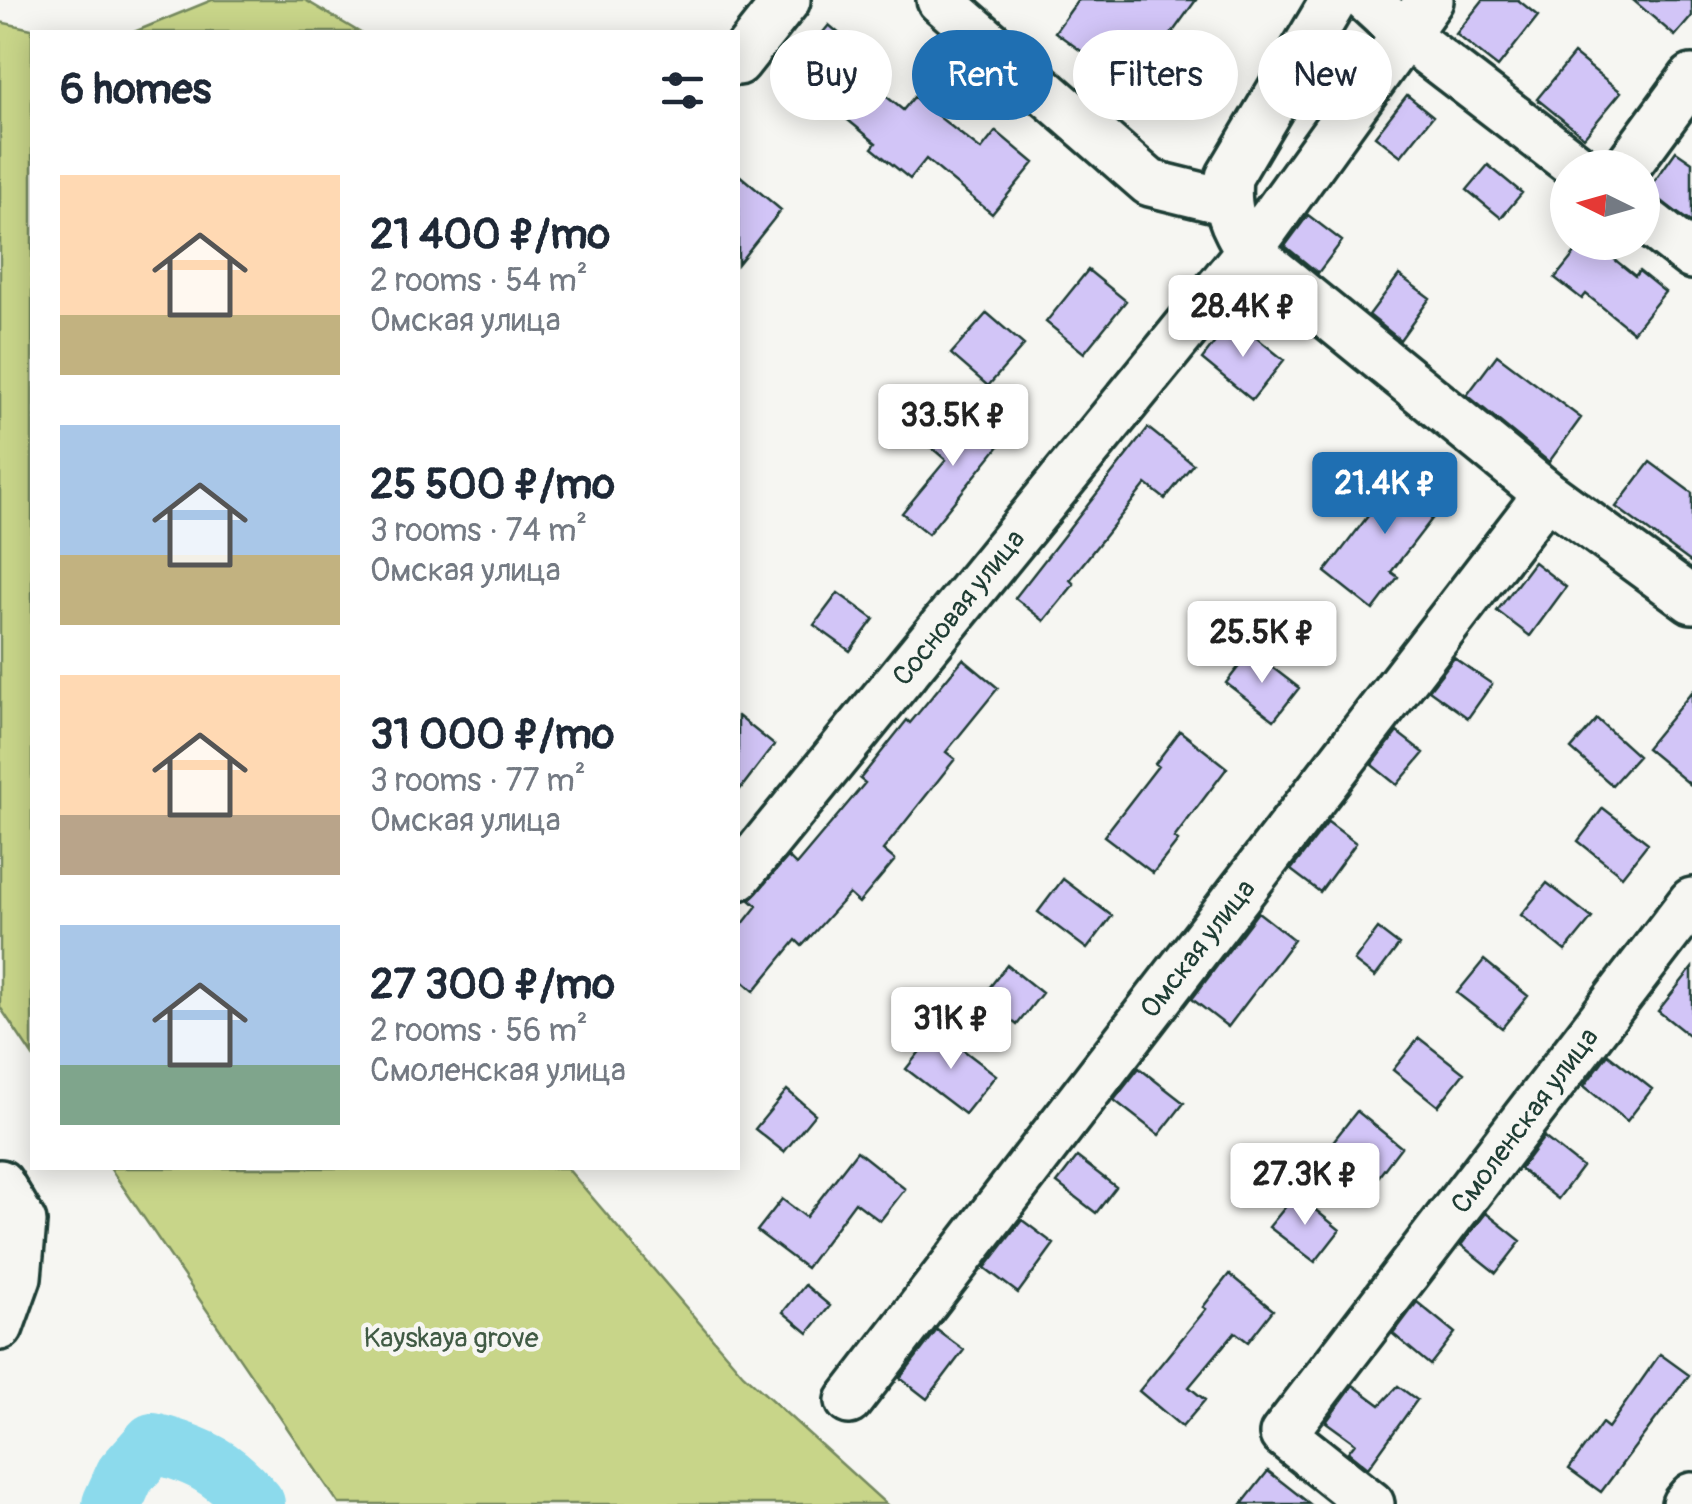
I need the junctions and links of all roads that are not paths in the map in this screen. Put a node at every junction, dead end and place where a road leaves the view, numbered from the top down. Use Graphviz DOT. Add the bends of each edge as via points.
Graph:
graph roads {
  1 [pos="786,0"];
  2 [pos="940,0"];
  3 [pos="1334,0"];
  4 [pos="1367,0"];
  5 [pos="1417,17"];
  6 [pos="740,59"];
  7 [pos="1692,78"];
  8 [pos="1560,150"];
  9 [pos="1639,150"];
  10 [pos="1227,202"];
  11 [pos="1660,231"];
  12 [pos="1249,252"];
  13 [pos="1692,256"];
  14 [pos="1546,494"];
  15 [pos="1692,600"];
  16 [pos="740,875"];
  17 [pos="1692,901"];
  18 [pos="0,1184"];
  19 [pos="0,1327"];
  20 [pos="848,1401"];
  21 [pos="1692,1496"];
  22 [pos="1371,1504"];
  23 [pos="1686,1504"];
  1 -- 6 [label="street"];
  2 -- 10 [label="street" via="1150,182"];
  3 -- 10 [label="street" via="1229,177"];
  4 -- 5 [label="street"];
  5 -- 8 [label="street"];
  5 -- 12 [label="street, Сосновая улица"];
  7 -- 9 [label="street"];
  10 -- 12 [label="street"];
  11 -- 13 [label="street"];
  12 -- 14 [label="street"];
  12 -- 16 [label="street, Сосновая улица"];
  14 -- 15 [label="street"];
  14 -- 20 [label="street, Омская улица"];
  17 -- 22 [label="street, Смоленская улица" via="1284,1434"];
  18 -- 19 [label="street" via="23,1222 18,1278"];
  21 -- 23 [label="street"];
}
